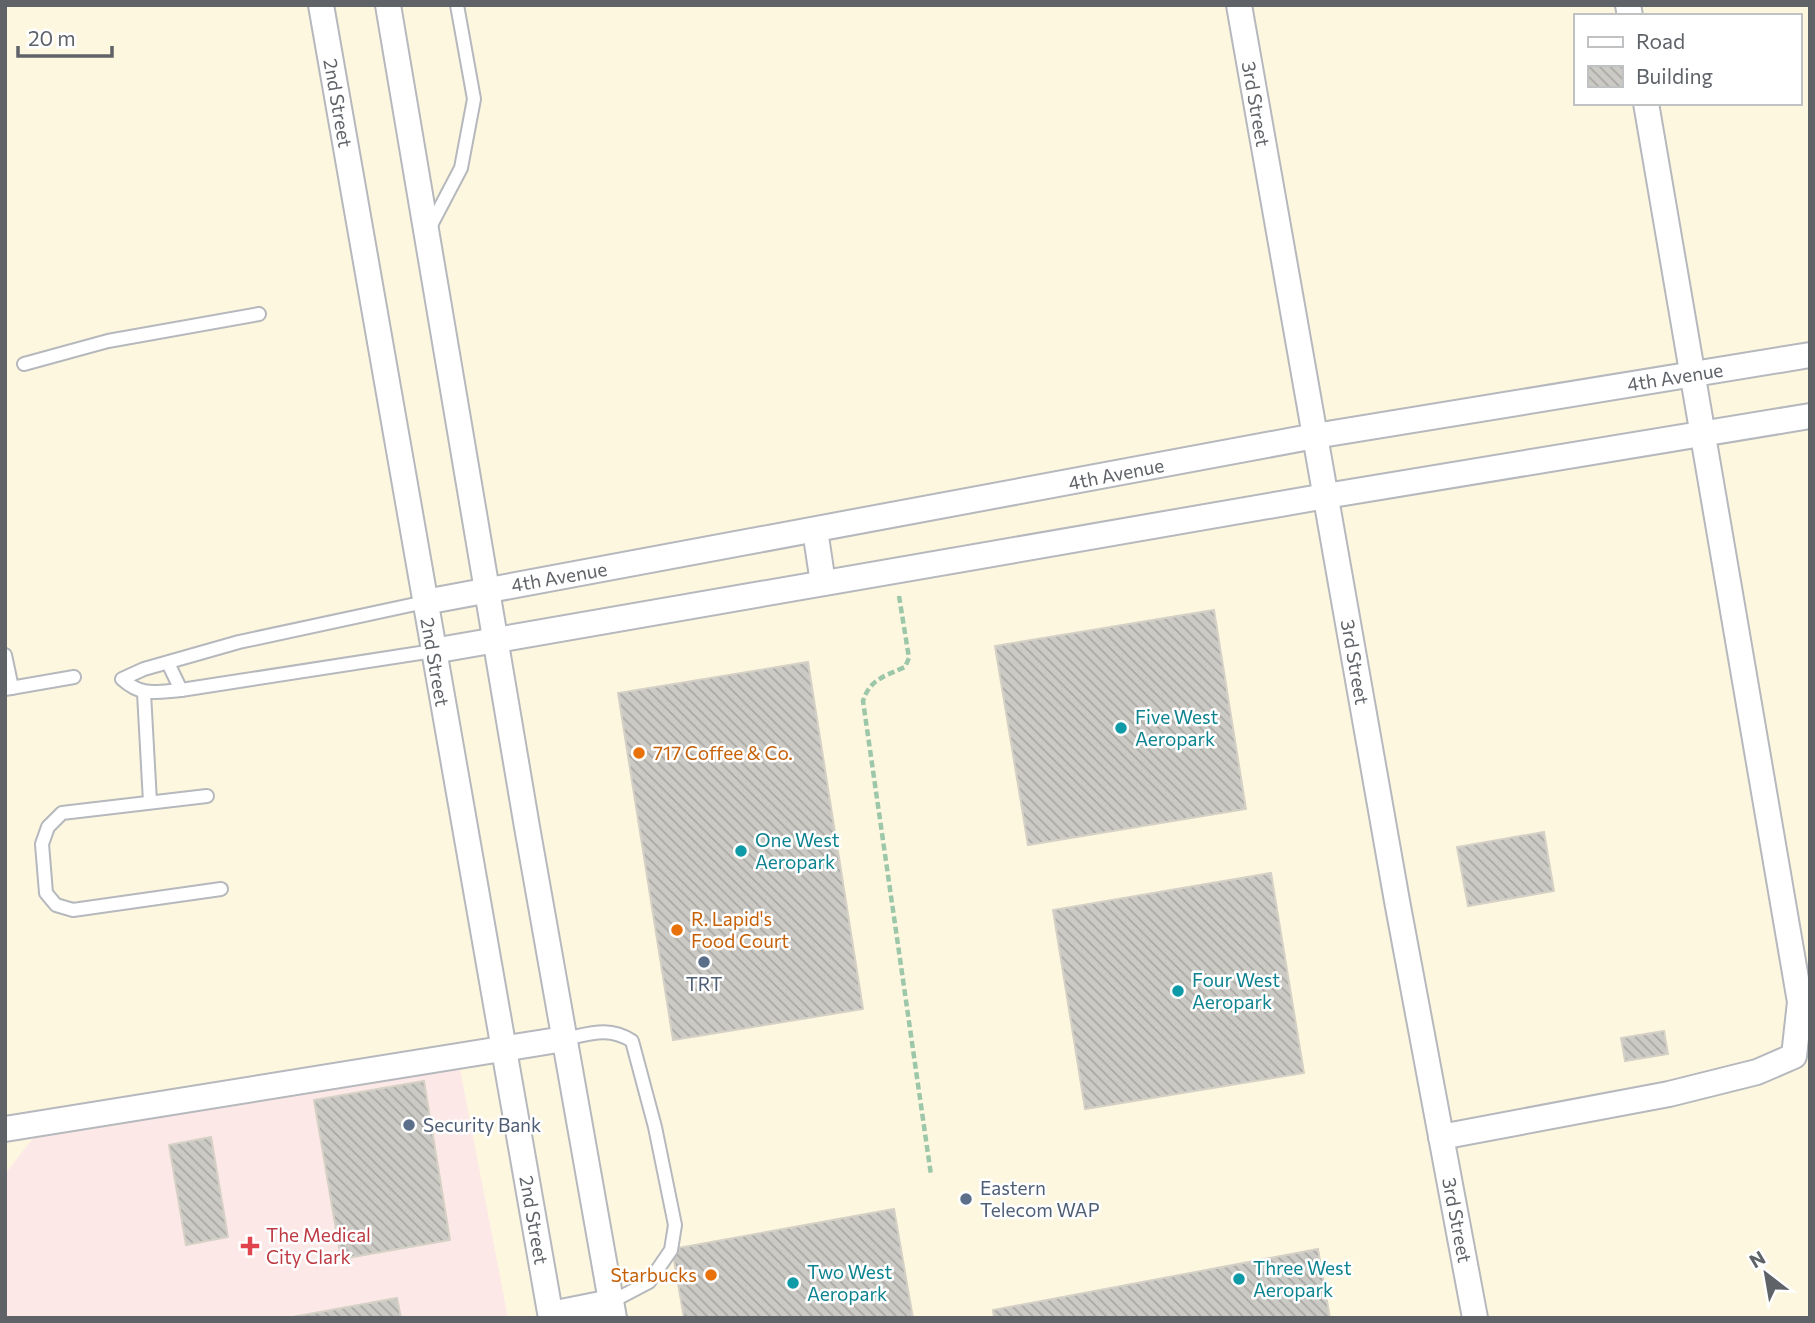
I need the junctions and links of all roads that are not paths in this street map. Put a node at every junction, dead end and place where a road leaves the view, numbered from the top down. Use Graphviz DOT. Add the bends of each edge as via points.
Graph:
graph roads {
  1 [pos="321,5"];
  2 [pos="388,5"];
  3 [pos="457,5"];
  4 [pos="1239,5"];
  5 [pos="1646,105"];
  6 [pos="426,235"];
  7 [pos="259,314"];
  8 [pos="1810,355"];
  9 [pos="24,364"];
  10 [pos="1692,374"];
  11 [pos="1810,416"];
  12 [pos="1702,434"];
  13 [pos="1315,436"];
  14 [pos="1326,496"];
  15 [pos="815,530"];
  16 [pos="823,583"];
  17 [pos="486,590"];
  18 [pos="425,602"];
  19 [pos="495,640"];
  20 [pos="433,652"];
  21 [pos="5,655"];
  22 [pos="169,663"];
  23 [pos="74,677"];
  24 [pos="8,689"];
  25 [pos="181,690"];
  26 [pos="144,693"];
  27 [pos="207,796"];
  28 [pos="150,802"];
  29 [pos="221,889"];
  30 [pos="564,1039"];
  31 [pos="503,1049"];
  32 [pos="1802,1059"];
  33 [pos="5,1129"];
  34 [pos="1441,1137"];
  35 [pos="612,1310"];
  36 [pos="551,1316"];
  37 [pos="1475,1318"];
  1 -- 18 [label="street, 2nd Street"];
  2 -- 6 [label="street"];
  3 -- 6 [label="lane" via="474,99 461,169"];
  4 -- 13 [label="street, 3rd Street"];
  5 -- 10 [label="street"];
  6 -- 17 [label="street"];
  7 -- 9 [label="lane" via="108,341"];
  8 -- 10 [label="street, 4th Avenue"];
  10 -- 12 [label="street"];
  10 -- 13 [label="street, 4th Avenue"];
  11 -- 12 [label="street"];
  12 -- 14 [label="street"];
  12 -- 32 [label="street" via="1800,1002"];
  13 -- 14 [label="street, 3rd Street"];
  13 -- 15 [label="street, 4th Avenue"];
  14 -- 16 [label="street"];
  14 -- 34 [label="street, 3rd Street"];
  15 -- 16 [label="street"];
  15 -- 17 [label="street, 4th Avenue"];
  16 -- 19 [label="street"];
  17 -- 18 [label="street, 4th Avenue"];
  17 -- 19 [label="street"];
  18 -- 20 [label="street, 2nd Street"];
  18 -- 22 [label="lane" via="239,642"];
  19 -- 20 [label="street"];
  19 -- 30 [label="street"];
  20 -- 25 [label="lane"];
  20 -- 31 [label="street, 2nd Street"];
  21 -- 24 [label="lane"];
  22 -- 25 [label="lane"];
  22 -- 26 [label="lane" via="122,679"];
  23 -- 24 [label="lane"];
  25 -- 26 [label="lane"];
  26 -- 28 [label="lane"];
  27 -- 28 [label="lane"];
  28 -- 29 [label="lane" via="62,813 48,827 42,844 46,893 56,905 73,910"];
  30 -- 31 [label="street"];
  30 -- 35 [label="street"];
  30 -- 35 [label="lane" via="601,1031 619,1033 632,1041 676,1226 671,1250 649,1282"];
  31 -- 33 [label="street"];
  31 -- 36 [label="street, 2nd Street"];
  32 -- 34 [label="street" via="1669,1094"];
  34 -- 37 [label="street, 3rd Street"];
  35 -- 36 [label="street"];
}
